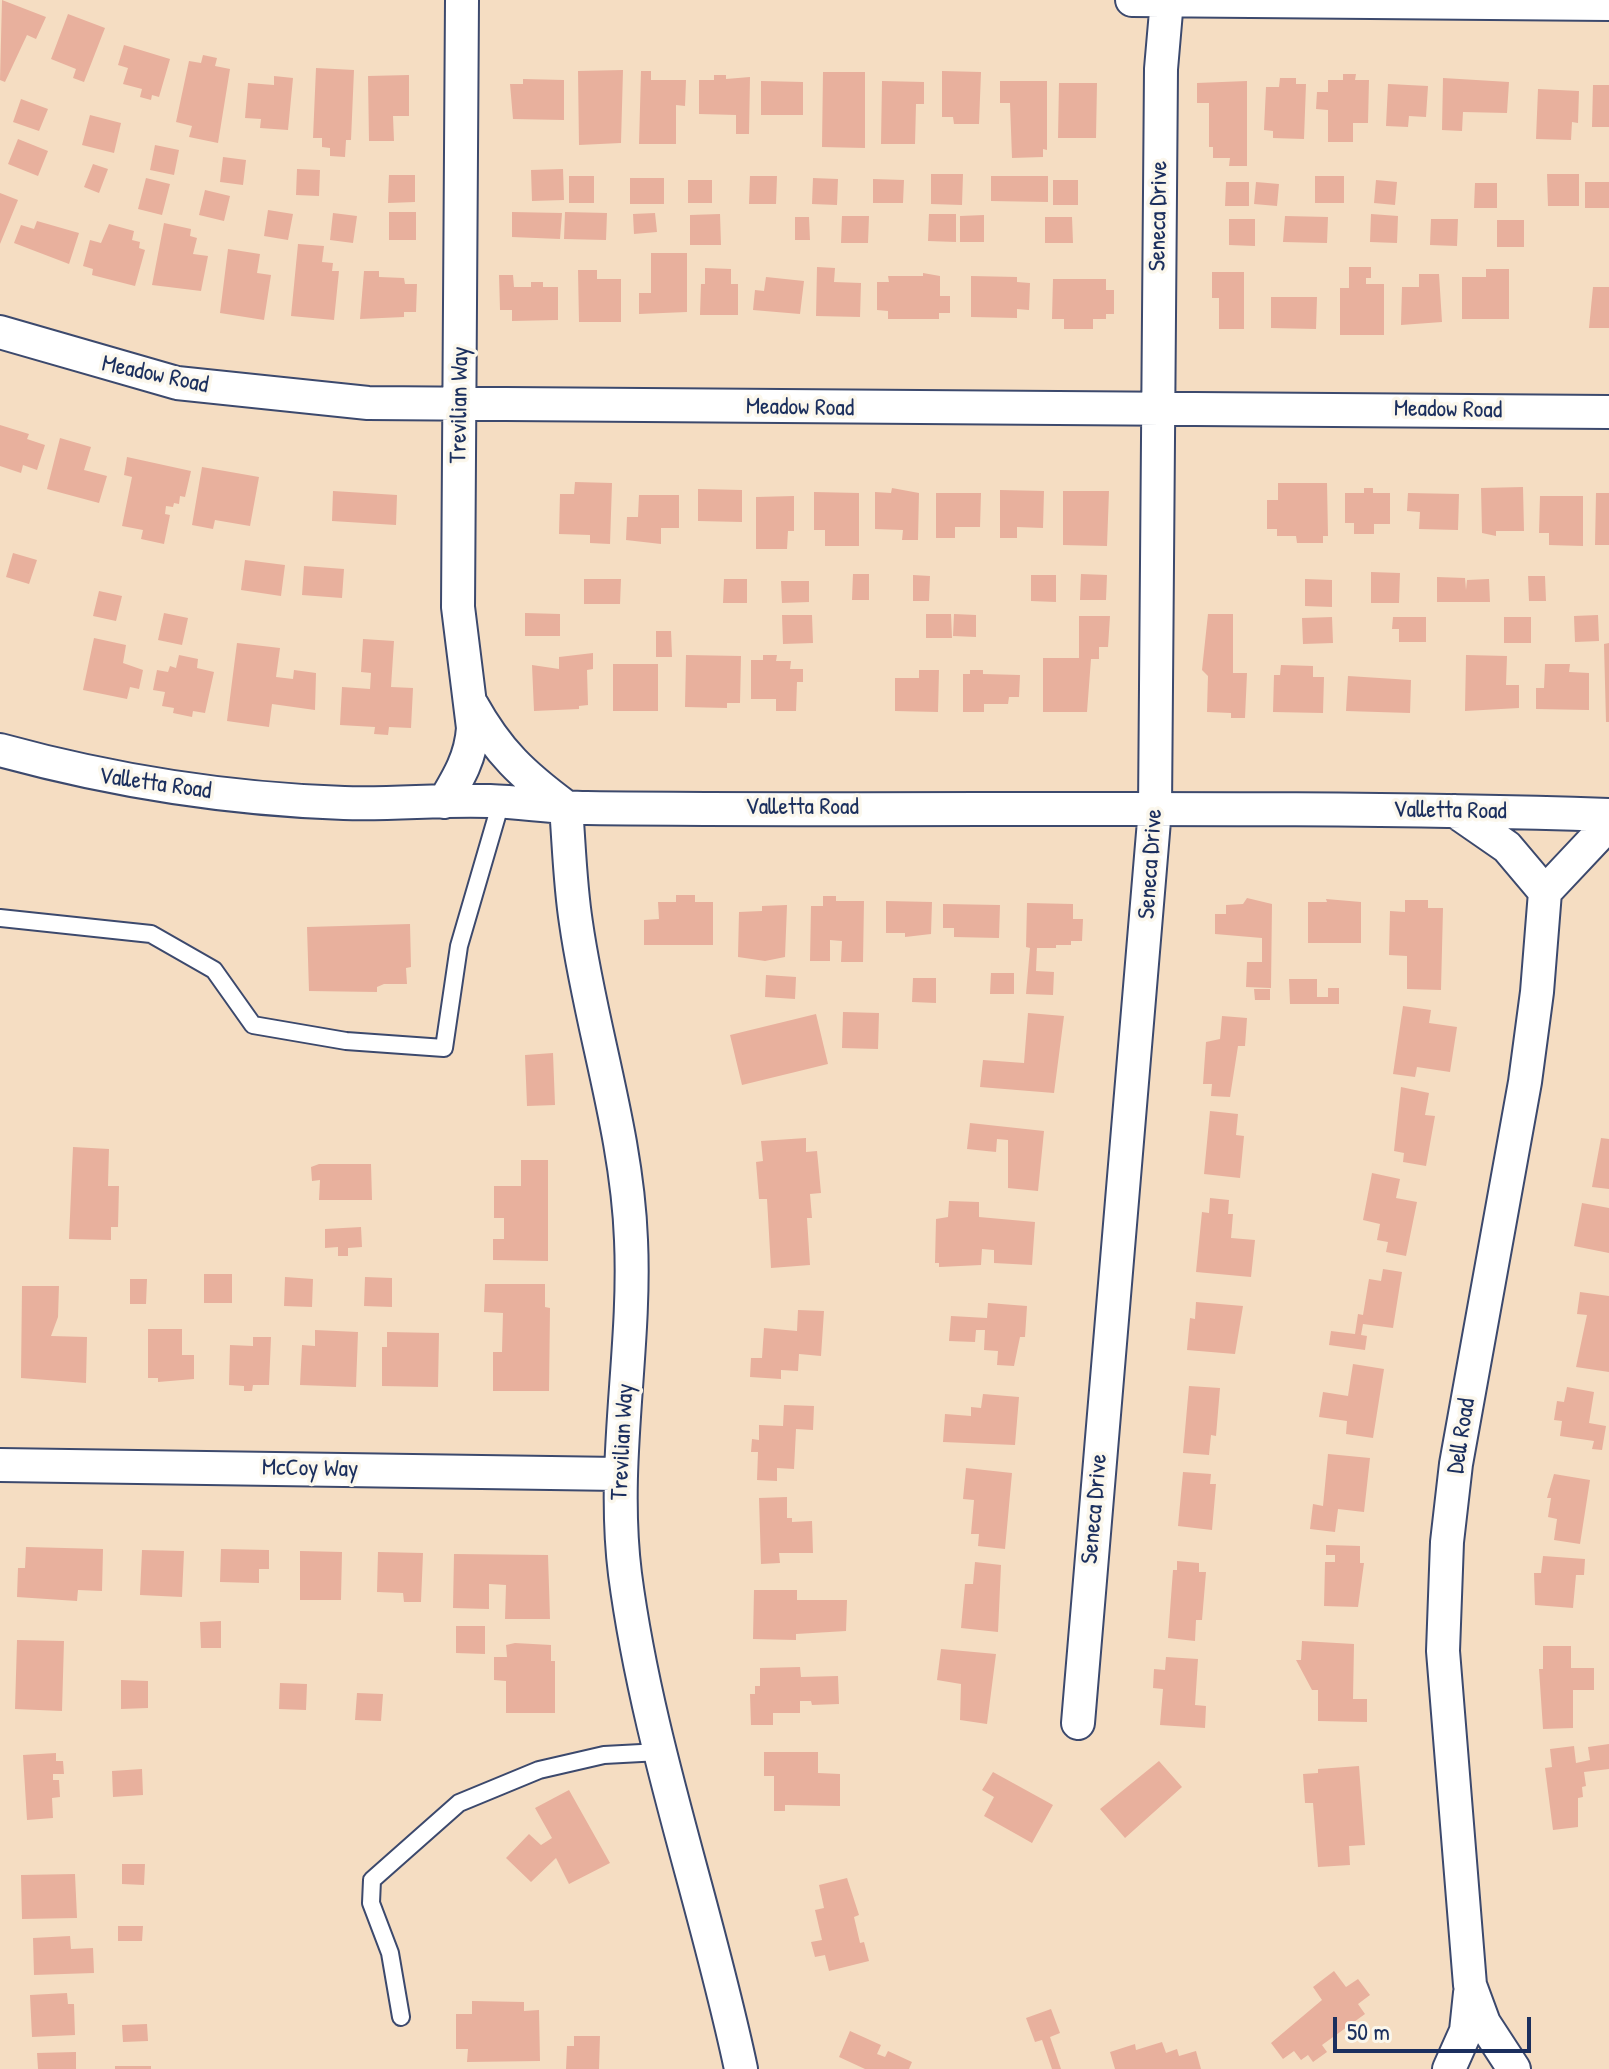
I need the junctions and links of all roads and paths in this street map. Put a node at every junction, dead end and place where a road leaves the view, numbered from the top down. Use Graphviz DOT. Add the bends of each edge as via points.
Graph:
graph roads {
  1 [pos="462,0"];
  2 [pos="1132,0"];
  3 [pos="1166,1"];
  4 [pos="1609,4"];
  5 [pos="0,332"];
  6 [pos="461,404"];
  7 [pos="1157,409"];
  8 [pos="1609,412"];
  9 [pos="472,705"];
  10 [pos="0,750"];
  11 [pos="444,802"];
  12 [pos="501,802"];
  13 [pos="566,807"];
  14 [pos="1155,809"];
  15 [pos="1452,810"];
  16 [pos="1609,815"];
  17 [pos="1609,824"];
  18 [pos="1545,892"];
  19 [pos="0,918"];
  20 [pos="0,1465"];
  21 [pos="619,1474"];
  22 [pos="1078,1723"];
  23 [pos="660,1752"];
  24 [pos="1470,1985"];
  25 [pos="401,2017"];
  26 [pos="741,2069"];
  27 [pos="1449,2069"];
  28 [pos="1514,2069"];
  1 -- 6 [label="street, Trevilian Way"];
  2 -- 3 [label="street"];
  3 -- 4 [label="street"];
  3 -- 7 [label="street, Seneca Drive"];
  5 -- 6 [label="street, Meadow Road" via="177,383 368,403"];
  6 -- 7 [label="street, Meadow Road"];
  6 -- 9 [label="street, Trevilian Way" via="458,607"];
  7 -- 8 [label="street, Meadow Road"];
  7 -- 14 [label="street, Seneca Drive"];
  9 -- 11 [label="street, Trevilian Way" via="472,748"];
  9 -- 13 [label="street" via="516,769"];
  10 -- 11 [label="street, Valletta Road" via="88,774 260,799"];
  11 -- 12 [label="street, Valletta Road"];
  12 -- 13 [label="street, Valletta Road"];
  12 -- 19 [label="lane" via="459,946 444,1048 346,1041 253,1025 214,970 151,934"];
  13 -- 14 [label="street, Valletta Road"];
  13 -- 21 [label="street, Trevilian Way" via="576,923 614,1106 630,1224 631,1310"];
  14 -- 15 [label="street, Valletta Road"];
  14 -- 22 [label="street, Seneca Drive"];
  15 -- 16 [label="street, Valletta Road"];
  15 -- 18 [label="street" via="1507,847"];
  17 -- 18 [label="street"];
  18 -- 24 [label="street, Dell Road" via="1525,1082 1456,1464 1447,1542 1443,1651"];
  20 -- 21 [label="street, McCoy Way"];
  21 -- 23 [label="street, Trevilian Way" via="625,1573"];
  23 -- 25 [label="lane" via="604,1755 539,1770 459,1803 372,1880 371,1903 390,1953"];
  23 -- 26 [label="street, Trevilian Way"];
  24 -- 27 [label="street, Dell Road" via="1466,2031"];
  24 -- 28 [label="street, Dell Road" via="1484,2023"];
}
